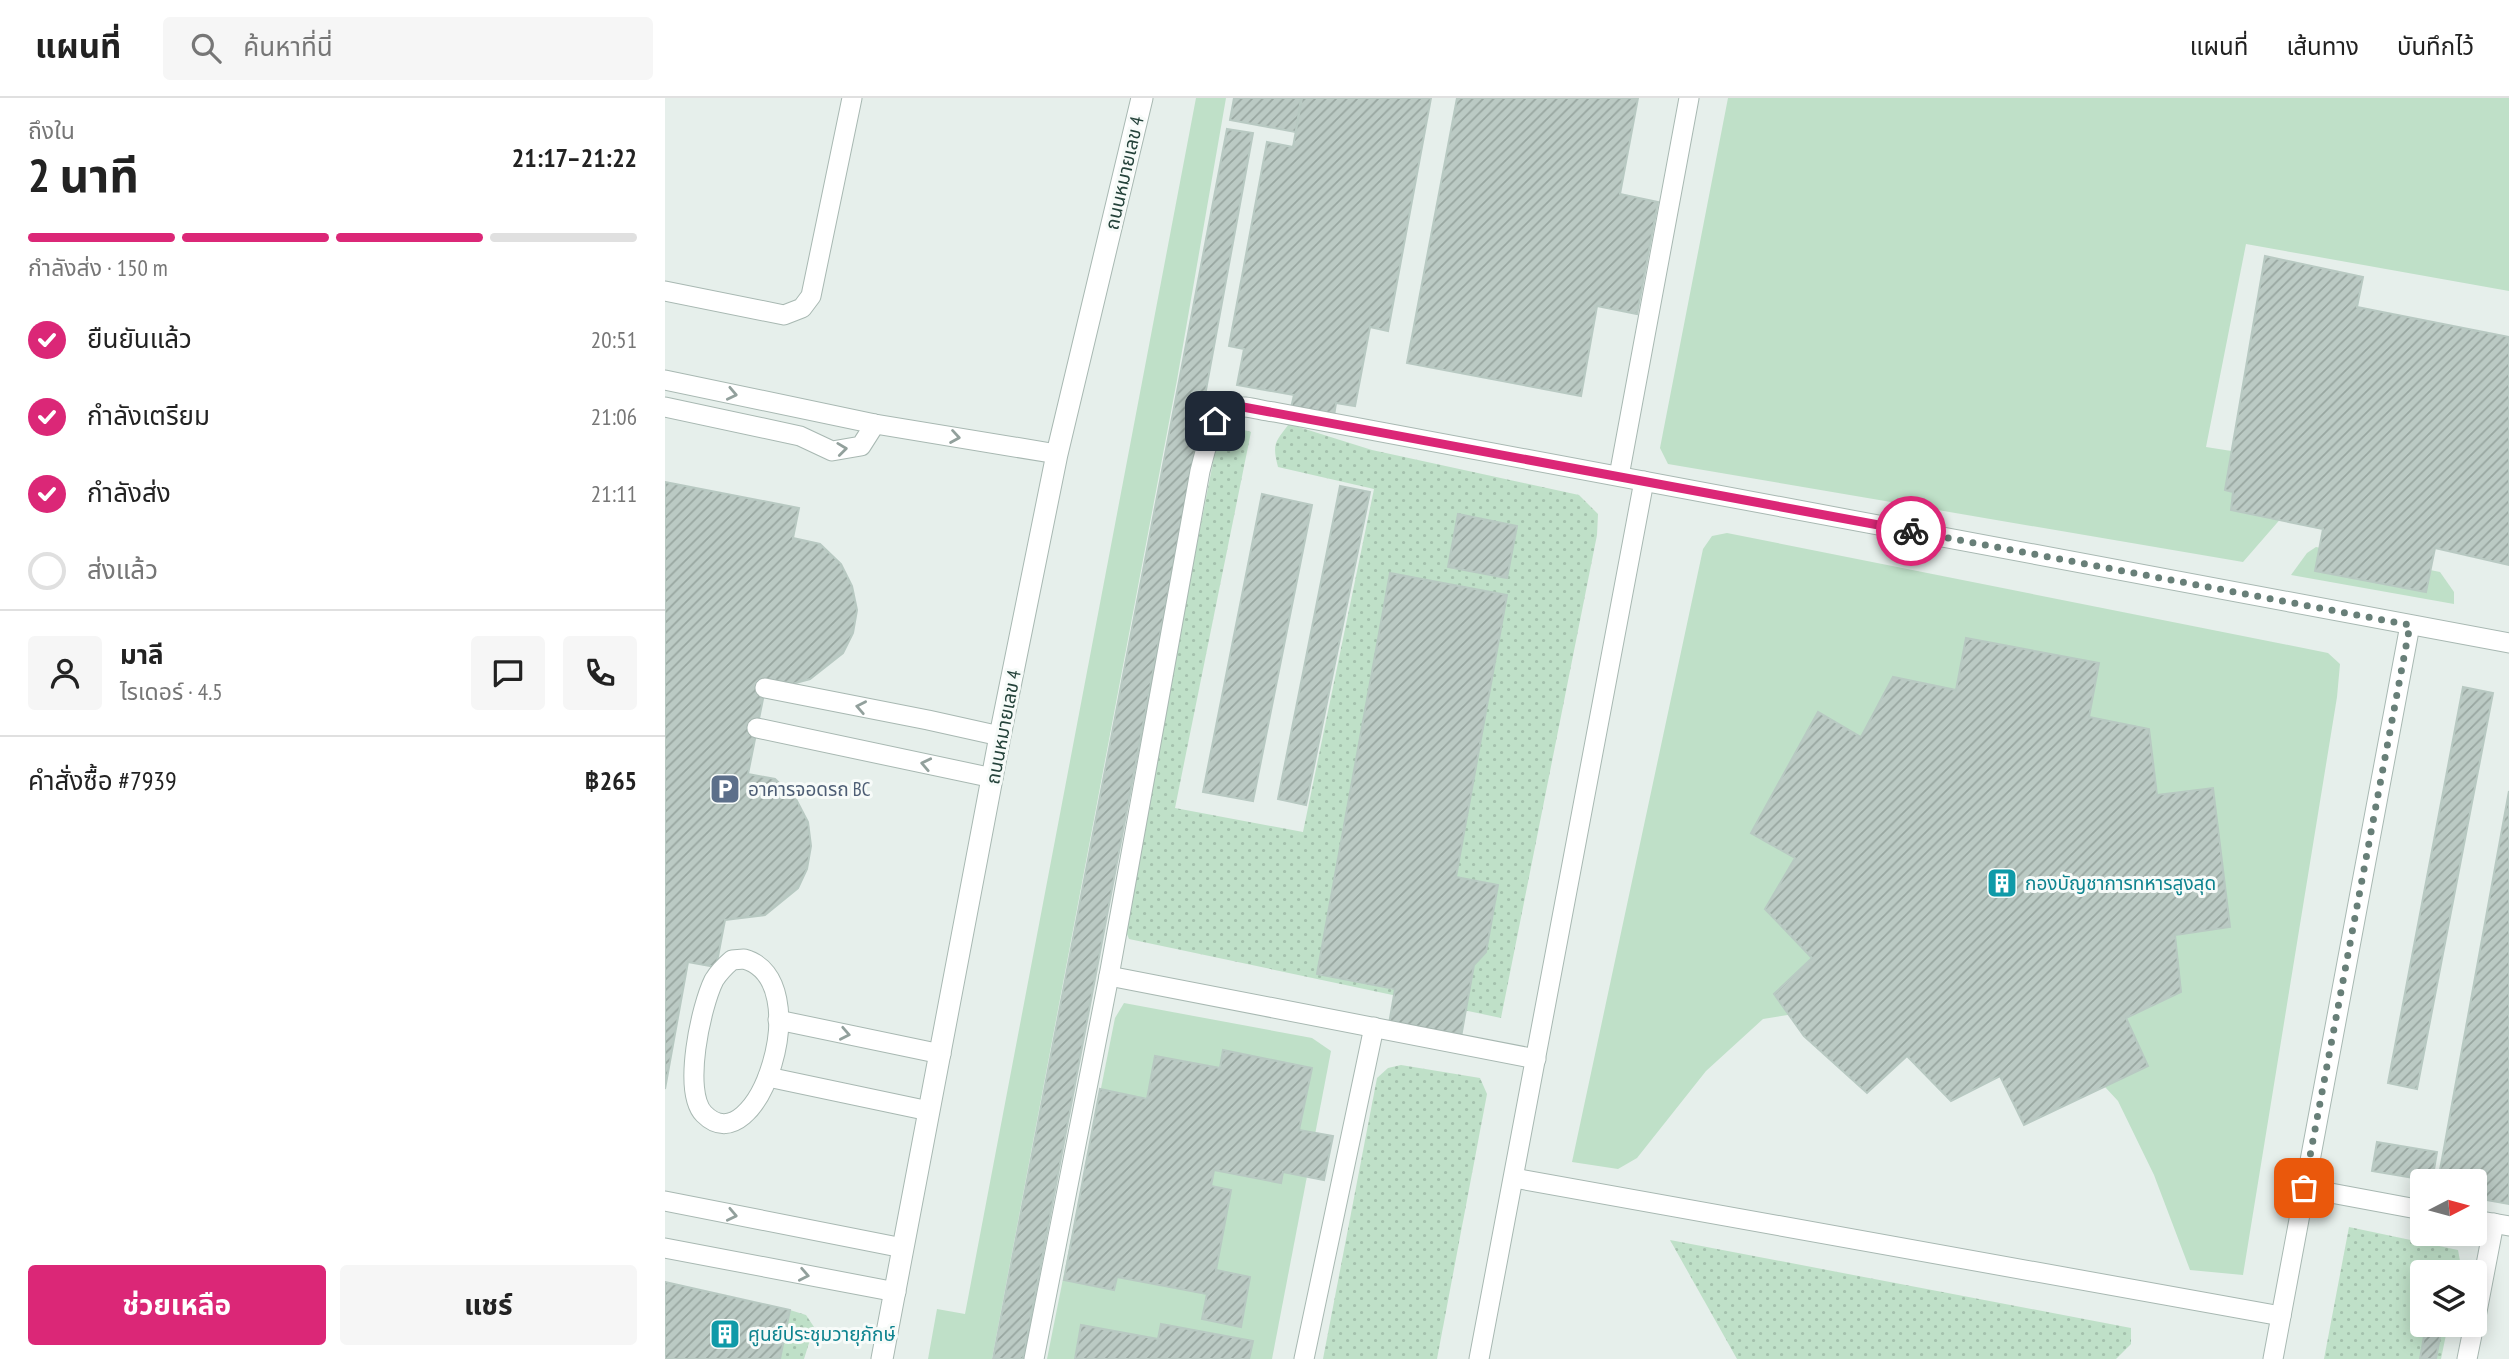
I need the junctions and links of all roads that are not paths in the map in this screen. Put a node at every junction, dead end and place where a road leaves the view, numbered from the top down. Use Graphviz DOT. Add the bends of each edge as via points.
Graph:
graph roads {
  1 [pos="852,98"];
  2 [pos="1142,98"];
  3 [pos="1689,98"];
  4 [pos="665,291"];
  5 [pos="665,380"];
  6 [pos="665,407"];
  7 [pos="876,424"];
  8 [pos="1057,454"];
  9 [pos="1619,476"];
  10 [pos="1644,481"];
  11 [pos="2410,625"];
  12 [pos="2509,643"];
  13 [pos="765,688"];
  14 [pos="757,728"];
  15 [pos="1000,736"];
  16 [pos="993,778"];
  17 [pos="1109,976"];
  18 [pos="778,1020"];
  19 [pos="1374,1027"];
  20 [pos="940,1054"];
  21 [pos="1536,1059"];
  22 [pos="768,1077"];
  23 [pos="929,1111"];
  24 [pos="1514,1178"];
  25 [pos="2304,1188"];
  26 [pos="665,1201"];
  27 [pos="2410,1208"];
  28 [pos="2492,1223"];
  29 [pos="665,1248"];
  30 [pos="903,1248"];
  31 [pos="2485,1260"];
  32 [pos="896,1292"];
  33 [pos="2281,1316"];
  34 [pos="2471,1337"];
  35 [pos="882,1359"];
  36 [pos="1034,1359"];
  37 [pos="1304,1359"];
  38 [pos="1479,1359"];
  39 [pos="2273,1359"];
  40 [pos="2467,1359"];
  1 -- 4 [label="lane" via="811,296 802,308 784,315"];
  2 -- 8 [label="street, ถนนหมายเลข 4"];
  3 -- 9 [label="lane"];
  5 -- 7 [label="lane, one-way"];
  6 -- 7 [label="lane, one-way" via="800,436 832,451 861,446"];
  7 -- 8 [label="lane, one-way"];
  8 -- 15 [label="street, ถนนหมายเลข 4"];
  9 -- 10 [label="lane"];
  9 -- 17 [label="lane" via="1243,407 1227,411 1215,421 1200,471"];
  10 -- 11 [label="lane"];
  10 -- 21 [label="lane"];
  11 -- 12 [label="lane"];
  11 -- 25 [label="lane"];
  15 -- 13 [label="lane, one-way"];
  16 -- 14 [label="lane, one-way"];
  15 -- 16 [label="street, ถนนหมายเลข 4"];
  16 -- 20 [label="street, ถนนหมายเลข 4"];
  17 -- 19 [label="lane"];
  17 -- 36 [label="lane"];
  18 -- 20 [label="lane, one-way"];
  18 -- 22 [label="lane"];
  18 -- 22 [label="lane" via="775,988 764,969 754,961 732,960 714,981 705,1003 692,1080 702,1112 725,1123 740,1118 758,1100"];
  19 -- 21 [label="lane"];
  19 -- 37 [label="lane"];
  20 -- 23 [label="street, ถนนหมายเลข 4"];
  21 -- 24 [label="lane"];
  22 -- 23 [label="lane"];
  23 -- 30 [label="street, ถนนหมายเลข 4"];
  24 -- 33 [label="lane"];
  24 -- 38 [label="lane"];
  25 -- 27 [label="lane"];
  25 -- 33 [label="lane"];
  26 -- 30 [label="lane, one-way"];
  28 -- 31 [label="lane"];
  29 -- 32 [label="lane, one-way"];
  30 -- 32 [label="street, ถนนหมายเลข 4"];
  32 -- 35 [label="street, ถนนหมายเลข 4"];
  33 -- 39 [label="lane"];
  34 -- 40 [label="lane"];
}
